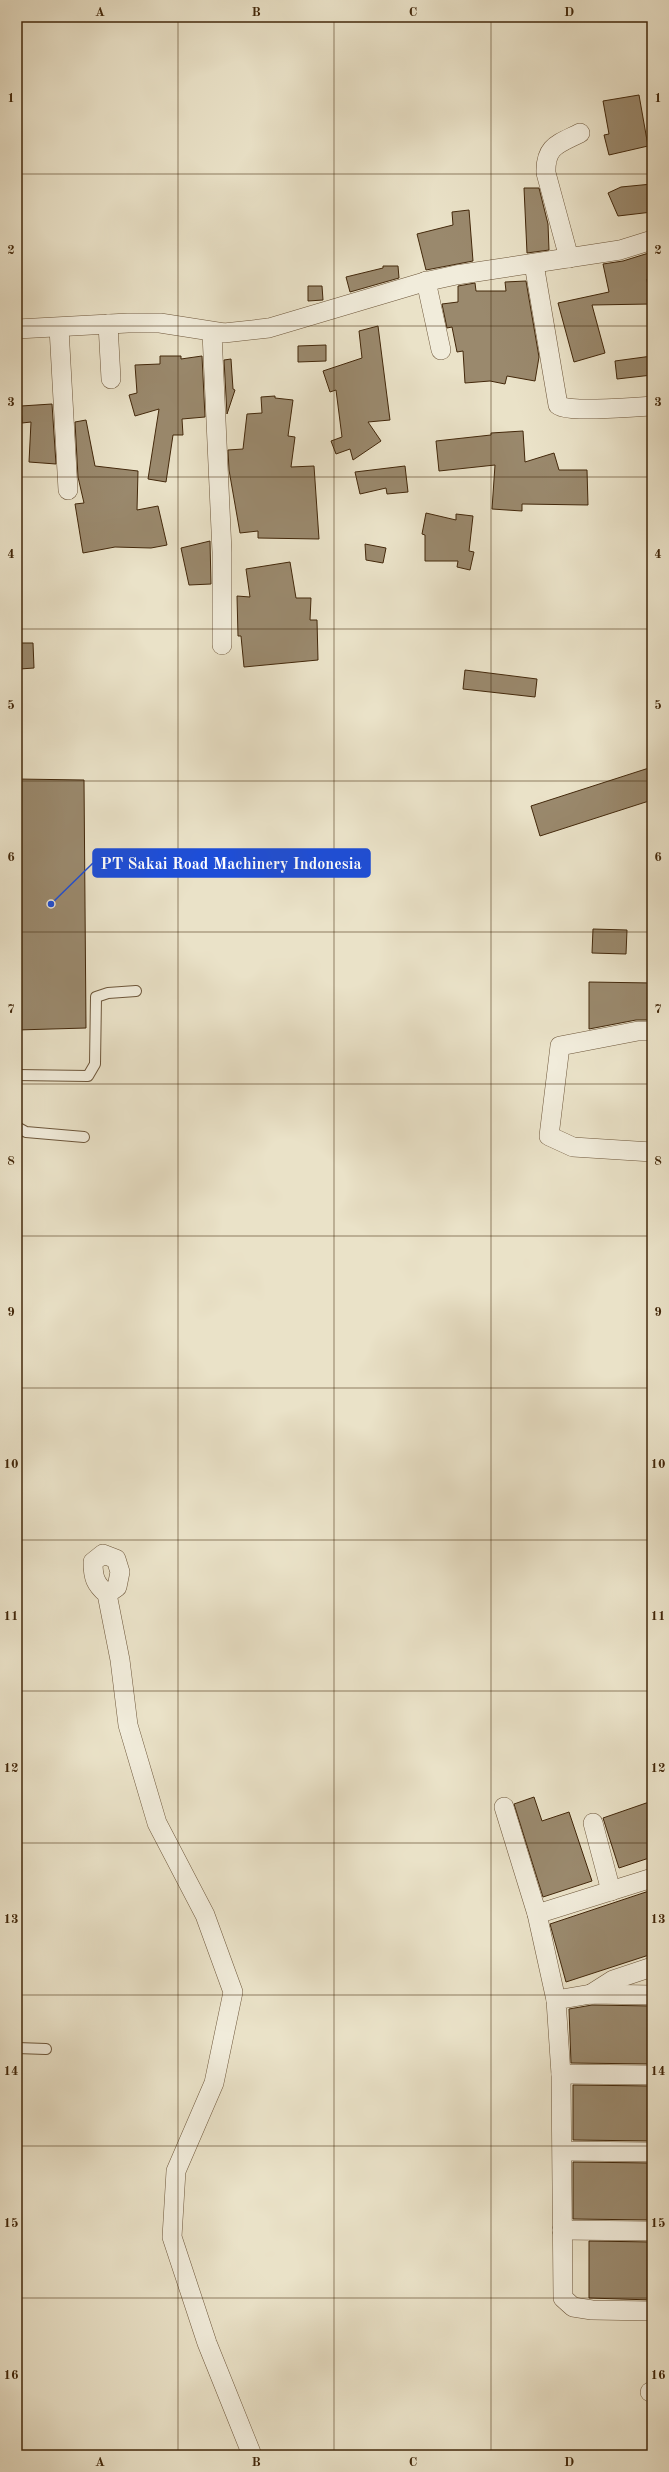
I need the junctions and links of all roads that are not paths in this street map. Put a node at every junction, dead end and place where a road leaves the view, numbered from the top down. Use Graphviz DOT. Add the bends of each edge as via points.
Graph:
graph roads {
  1 [pos="580,133"];
  2 [pos="652,240"];
  3 [pos="569,258"];
  4 [pos="534,264"];
  5 [pos="426,281"];
  6 [pos="108,324"];
  7 [pos="59,328"];
  8 [pos="17,329"];
  9 [pos="212,333"];
  10 [pos="441,350"];
  11 [pos="111,379"];
  12 [pos="652,406"];
  13 [pos="68,490"];
  14 [pos="222,646"];
  15 [pos="136,991"];
  16 [pos="652,1031"];
  17 [pos="17,1075"];
  18 [pos="17,1128"];
  19 [pos="84,1137"];
  20 [pos="652,1152"];
  21 [pos="107,1594"];
  22 [pos="504,1807"];
  23 [pos="593,1823"];
  24 [pos="652,1878"];
  25 [pos="611,1891"];
  26 [pos="537,1914"];
  27 [pos="652,1967"];
  28 [pos="591,1994"];
  29 [pos="652,1995"];
  30 [pos="556,2000"];
  31 [pos="17,2048"];
  32 [pos="46,2049"];
  33 [pos="561,2074"];
  34 [pos="652,2075"];
  35 [pos="562,2151"];
  36 [pos="652,2152"];
  37 [pos="562,2230"];
  38 [pos="652,2231"];
  39 [pos="652,2311"];
  40 [pos="252,2455"];
  1 -- 3 [label="street" via="550,149 545,160 546,173"];
  2 -- 3 [label="street" via="620,250"];
  3 -- 4 [label="street"];
  4 -- 5 [label="street"];
  4 -- 12 [label="street" via="558,405 562,408 579,409"];
  5 -- 9 [label="street" via="269,328"];
  5 -- 10 [label="street"];
  6 -- 7 [label="street"];
  6 -- 9 [label="street" via="160,323"];
  6 -- 11 [label="street"];
  7 -- 8 [label="street"];
  7 -- 13 [label="street"];
  9 -- 14 [label="street" via="222,552"];
  15 -- 17 [label="lane" via="108,993 96,997 95,1064 88,1076"];
  16 -- 20 [label="street" via="638,1031 560,1046 549,1136 572,1147"];
  18 -- 19 [label="lane" via="26,1132"];
  21 -- 40 [label="street" via="120,1660 128,1725 156,1823 205,1915 232,1992 214,2083 176,2171 172,2237 207,2343"];
  22 -- 26 [label="street"];
  23 -- 25 [label="street"];
  24 -- 25 [label="street"];
  25 -- 26 [label="street"];
  26 -- 30 [label="street"];
  27 -- 28 [label="street" via="613,1980"];
  28 -- 29 [label="street"];
  28 -- 30 [label="street"];
  30 -- 33 [label="street"];
  31 -- 32 [label="lane"];
  33 -- 34 [label="street"];
  33 -- 35 [label="street"];
  35 -- 36 [label="street"];
  35 -- 37 [label="street"];
  37 -- 38 [label="street"];
  37 -- 39 [label="street" via="563,2298 568,2306 592,2310"];
}
